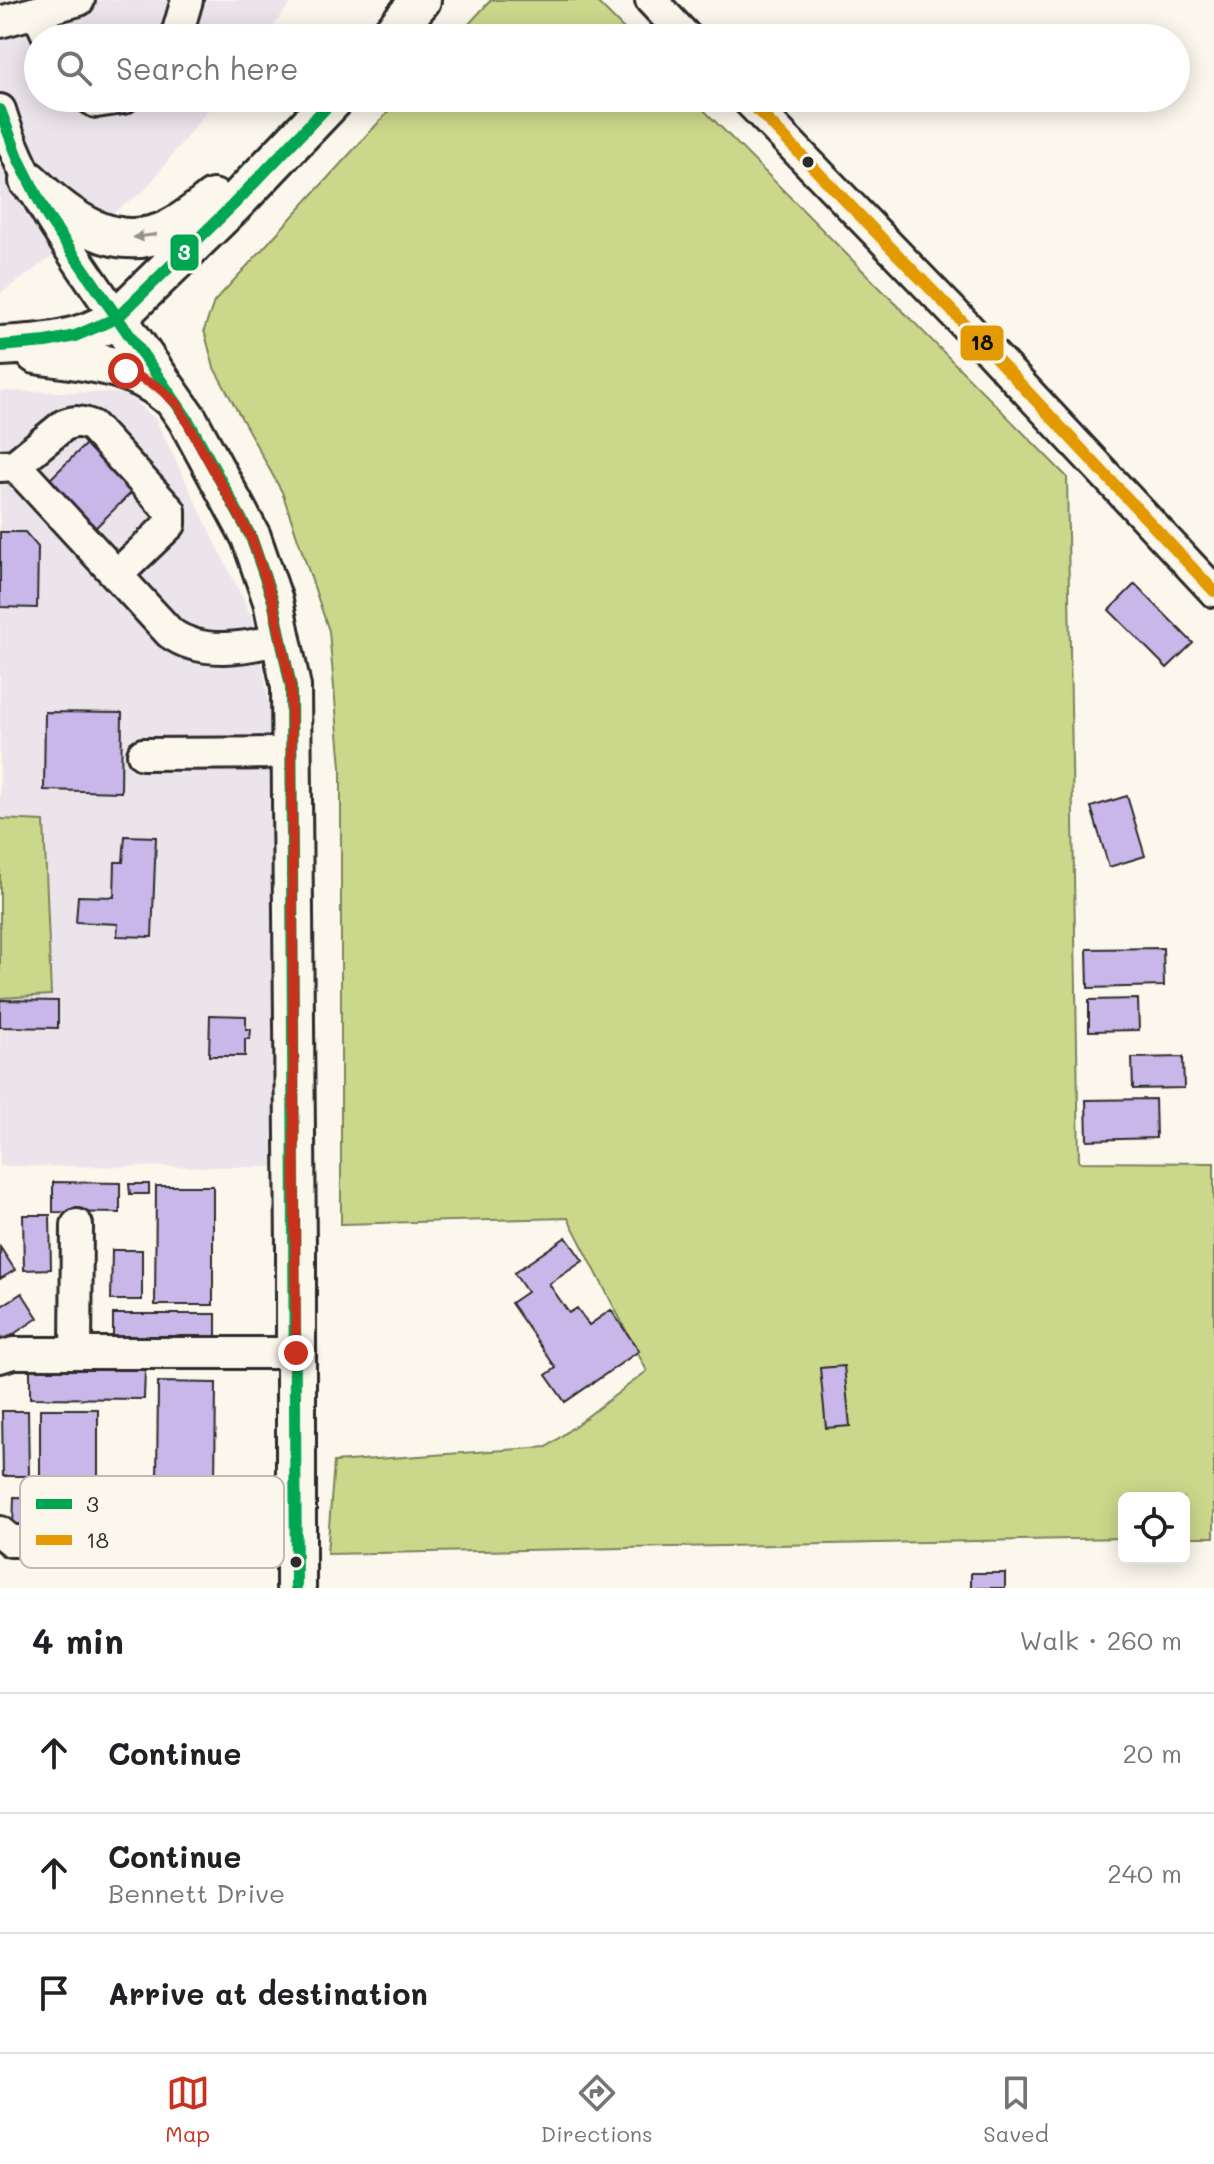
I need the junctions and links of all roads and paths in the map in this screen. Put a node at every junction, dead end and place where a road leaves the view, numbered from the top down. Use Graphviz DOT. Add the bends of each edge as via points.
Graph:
graph roads {
  1 [pos="421,0"];
  2 [pos="651,0"];
  3 [pos="53,19"];
  4 [pos="0,22"];
  5 [pos="400,24"];
  6 [pos="674,24"];
  7 [pos="0,110"];
  8 [pos="323,112"];
  9 [pos="760,112"];
  10 [pos="303,134"];
  11 [pos="16,171"];
  12 [pos="117,318"];
  13 [pos="0,347"];
  14 [pos="177,404"];
  15 [pos="8,465"];
  16 [pos="117,575"];
  17 [pos="1214,591"];
  18 [pos="281,639"];
  19 [pos="291,753"];
  20 [pos="143,754"];
  21 [pos="77,1225"];
  22 [pos="76,1353"];
  23 [pos="296,1353"];
  24 [pos="0,1357"];
  25 [pos="0,1532"];
  26 [pos="20,1541"];
  27 [pos="284,1541"];
  28 [pos="296,1541"];
  29 [pos="296,1588"];
  1 -- 5 [label="main road"];
  2 -- 6 [label="street"];
  3 -- 4 [label="street"];
  7 -- 11 [label="street"];
  8 -- 10 [label="main road"];
  9 -- 17 [label="street"];
  10 -- 11 [label="main road, one-way" via="174,227 153,236 96,232 54,206"];
  10 -- 12 [label="main road"];
  11 -- 12 [label="street"];
  12 -- 13 [label="main road" via="64,341"];
  12 -- 14 [label="main road"];
  13 -- 14 [label="main road" via="126,371"];
  14 -- 18 [label="main road" via="251,537"];
  15 -- 16 [label="street"];
  15 -- 16 [label="street" via="64,425 73,421 92,426 168,506 170,524"];
  16 -- 18 [label="street" via="170,633 194,646 248,647"];
  18 -- 19 [label="main road" via="291,687"];
  19 -- 20 [label="street"];
  19 -- 23 [label="main road"];
  21 -- 22 [label="street"];
  22 -- 23 [label="street"];
  22 -- 24 [label="street"];
  23 -- 28 [label="main road"];
  25 -- 26 [label="street"];
  27 -- 28 [label="street"];
  28 -- 29 [label="main road"];
}
